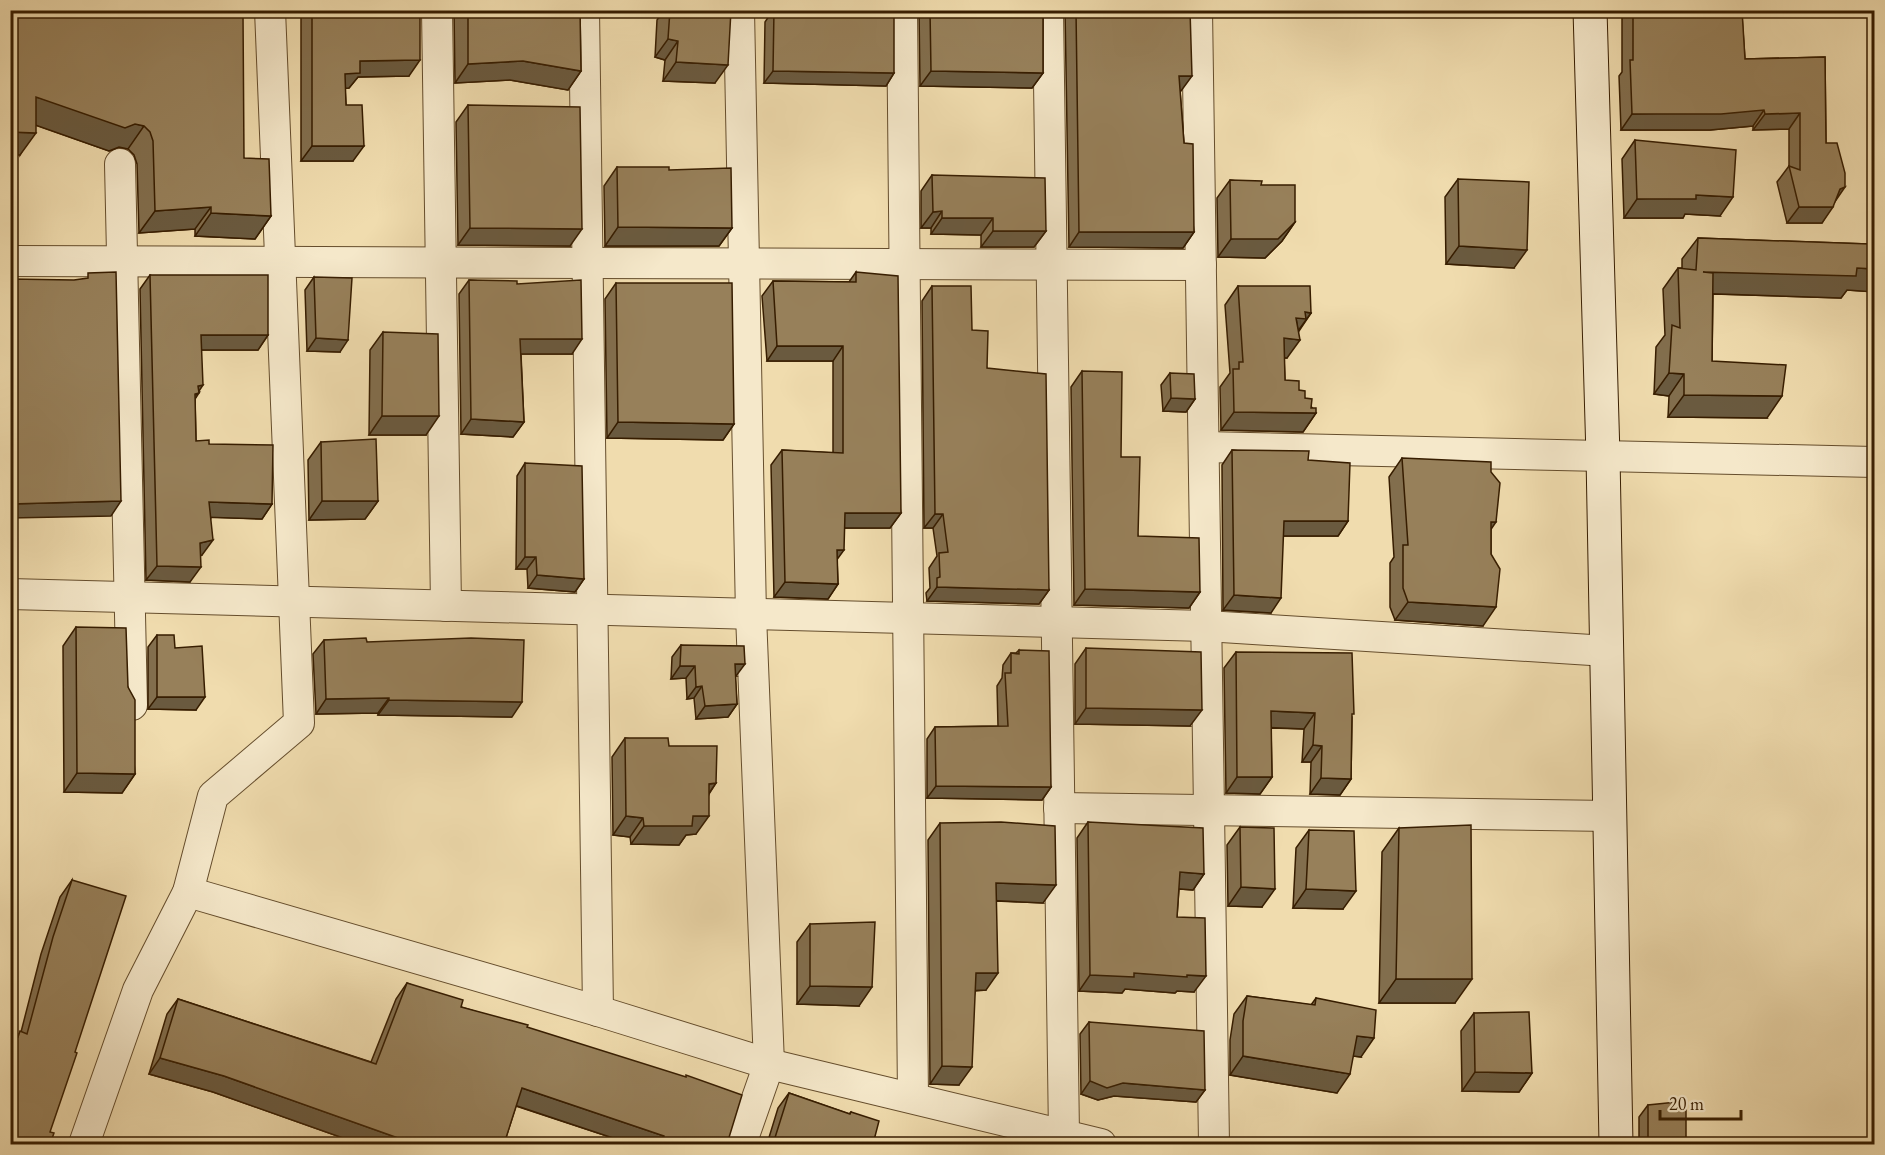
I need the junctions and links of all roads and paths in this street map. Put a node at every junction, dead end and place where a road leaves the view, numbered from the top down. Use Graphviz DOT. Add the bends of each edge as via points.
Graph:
graph roads {
  1 [pos="270,10"];
  2 [pos="437,10"];
  3 [pos="584,10"];
  4 [pos="740,10"];
  5 [pos="902,10"];
  6 [pos="1048,10"];
  7 [pos="1197,10"];
  8 [pos="1590,10"];
  9 [pos="120,164"];
  10 [pos="10,261"];
  11 [pos="122,262"];
  12 [pos="279,262"];
  13 [pos="441,263"];
  14 [pos="587,263"];
  15 [pos="746,264"];
  16 [pos="905,264"];
  17 [pos="1050,264"];
  18 [pos="1201,265"];
  19 [pos="1204,447"];
  20 [pos="1603,456"];
  21 [pos="1875,462"];
  22 [pos="10,594"];
  23 [pos="130,597"];
  24 [pos="294,602"];
  25 [pos="446,606"];
  26 [pos="592,609"];
  27 [pos="751,615"];
  28 [pos="908,618"];
  29 [pos="1056,622"];
  30 [pos="1206,626"];
  31 [pos="1607,651"];
  32 [pos="132,705"];
  33 [pos="1059,808"];
  34 [pos="1209,810"];
  35 [pos="1610,816"];
  36 [pos="188,892"];
  37 [pos="598,1011"];
  38 [pos="769,1064"];
  39 [pos="913,1097"];
  40 [pos="1064,1135"];
  41 [pos="84,1144"];
  42 [pos="741,1144"];
  43 [pos="1101,1144"];
  44 [pos="1214,1144"];
  45 [pos="1616,1144"];
  1 -- 12 [label="street"];
  2 -- 13 [label="street"];
  3 -- 14 [label="street"];
  4 -- 15 [label="street"];
  5 -- 16 [label="street"];
  6 -- 17 [label="street"];
  7 -- 18 [label="street"];
  8 -- 20 [label="street"];
  9 -- 11 [label="street"];
  10 -- 11 [label="street"];
  11 -- 12 [label="street"];
  11 -- 23 [label="street"];
  12 -- 13 [label="street"];
  12 -- 24 [label="street"];
  13 -- 14 [label="street"];
  13 -- 25 [label="street"];
  14 -- 15 [label="street"];
  14 -- 26 [label="street"];
  15 -- 16 [label="street"];
  15 -- 27 [label="street"];
  16 -- 17 [label="street"];
  16 -- 28 [label="street"];
  17 -- 18 [label="street"];
  17 -- 29 [label="street"];
  18 -- 19 [label="street"];
  19 -- 20 [label="street"];
  19 -- 30 [label="street"];
  20 -- 21 [label="street"];
  20 -- 31 [label="street"];
  22 -- 23 [label="street"];
  23 -- 24 [label="street"];
  23 -- 32 [label="street"];
  24 -- 25 [label="street"];
  24 -- 36 [label="street" via="299,723 213,796"];
  25 -- 26 [label="street"];
  26 -- 27 [label="street"];
  26 -- 37 [label="street"];
  27 -- 28 [label="street"];
  27 -- 38 [label="street"];
  28 -- 29 [label="street"];
  28 -- 39 [label="street"];
  29 -- 30 [label="street"];
  29 -- 33 [label="street"];
  30 -- 31 [label="street"];
  30 -- 34 [label="street"];
  31 -- 35 [label="street"];
  33 -- 34 [label="street"];
  33 -- 40 [label="street"];
  34 -- 35 [label="street"];
  34 -- 44 [label="street"];
  35 -- 45 [label="street"];
  36 -- 37 [label="street"];
  36 -- 41 [label="street" via="138,990"];
  37 -- 38 [label="street"];
  38 -- 39 [label="street"];
  38 -- 42 [label="street"];
  39 -- 40 [label="street"];
  40 -- 43 [label="street"];
}
